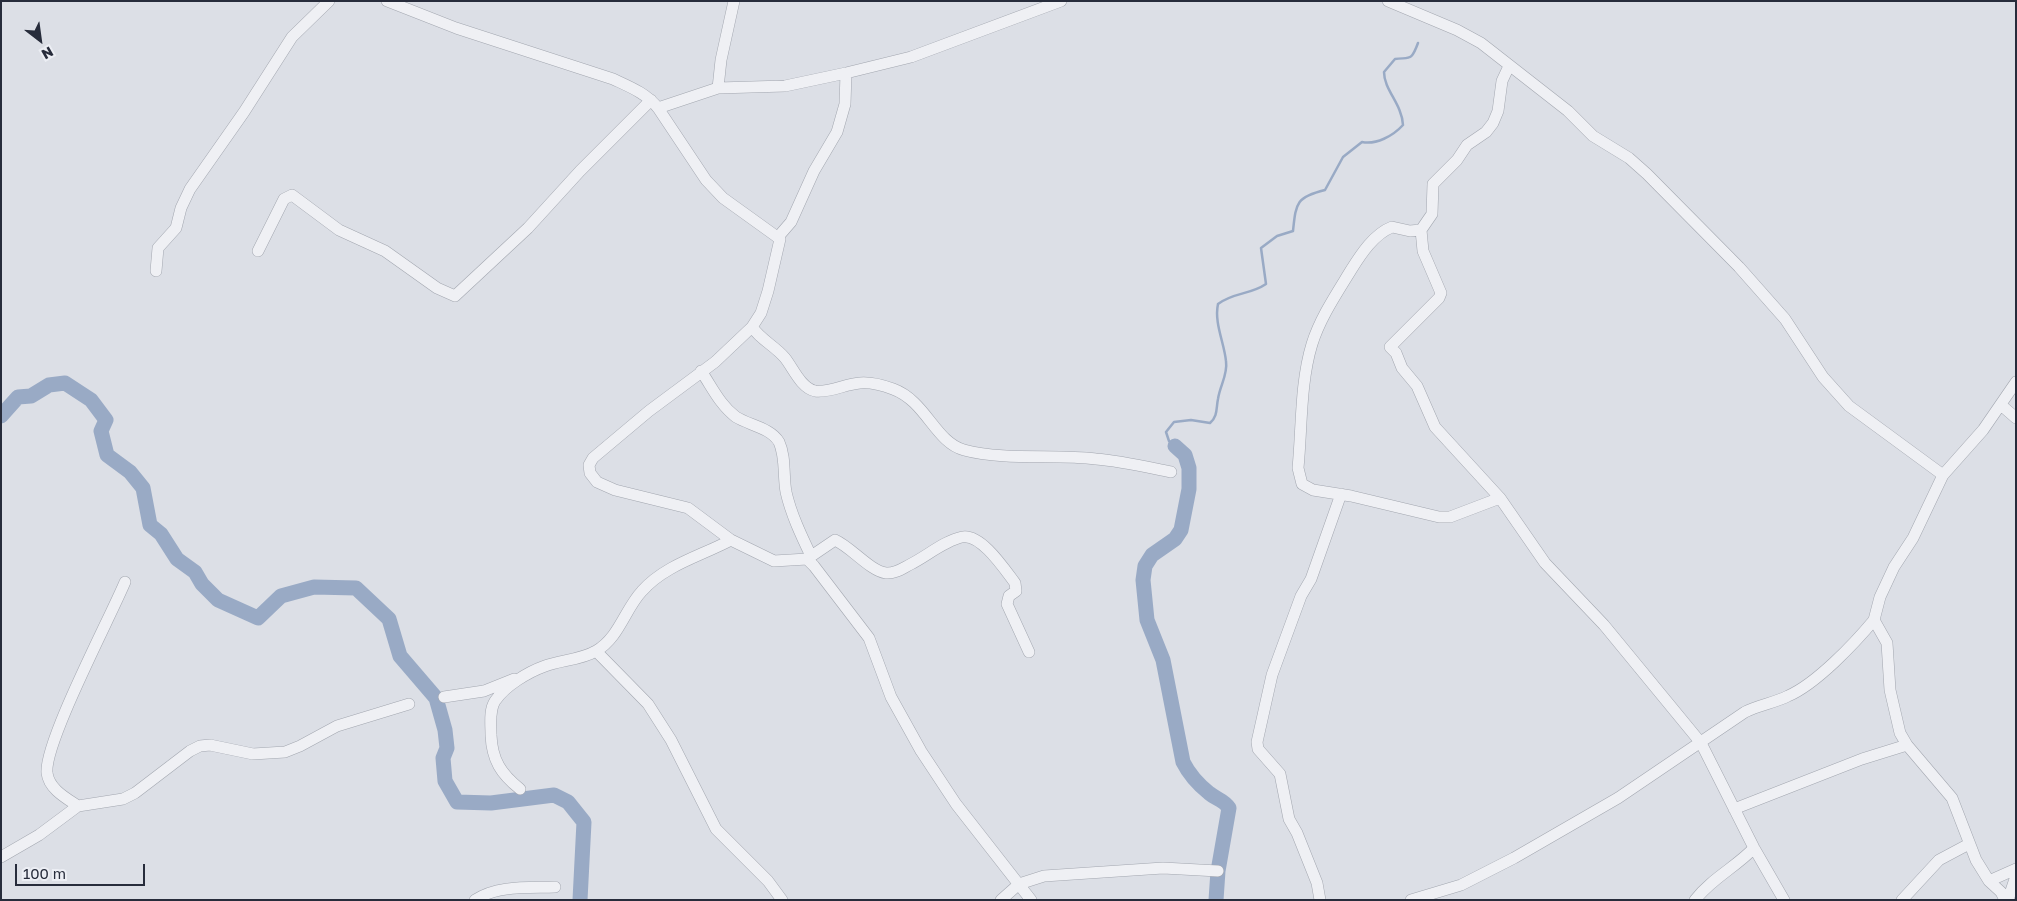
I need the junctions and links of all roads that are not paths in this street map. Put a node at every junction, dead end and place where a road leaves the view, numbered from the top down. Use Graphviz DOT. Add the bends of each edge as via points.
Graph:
graph roads {
  1 [pos="329,1"];
  2 [pos="387,1"];
  3 [pos="734,1"];
  4 [pos="1061,1"];
  5 [pos="1388,1"];
  6 [pos="1509,66"];
  7 [pos="846,73"];
  8 [pos="718,88"];
  9 [pos="655,104"];
  10 [pos="1421,230"];
  11 [pos="778,237"];
  12 [pos="258,252"];
  13 [pos="156,271"];
  14 [pos="752,327"];
  15 [pos="701,371"];
  16 [pos="2016,382"];
  17 [pos="2001,406"];
  18 [pos="2016,418"];
  19 [pos="1171,472"];
  20 [pos="1943,475"];
  21 [pos="1341,494"];
  22 [pos="1500,498"];
  23 [pos="731,540"];
  24 [pos="809,558"];
  25 [pos="125,582"];
  26 [pos="1874,620"];
  27 [pos="596,651"];
  28 [pos="1029,652"];
  29 [pos="530,672"];
  30 [pos="444,697"];
  31 [pos="409,704"];
  32 [pos="1691,729"];
  33 [pos="1714,733"];
  34 [pos="1701,743"];
  35 [pos="1907,745"];
  36 [pos="520,789"];
  37 [pos="78,806"];
  38 [pos="1734,809"];
  39 [pos="1968,844"];
  40 [pos="1754,848"];
  41 [pos="1,857"];
  42 [pos="2016,869"];
  43 [pos="1218,871"];
  44 [pos="2016,876"];
  45 [pos="1989,881"];
  46 [pos="1019,884"];
  47 [pos="555,887"];
  48 [pos="474,900"];
  49 [pos="782,900"];
  50 [pos="1001,900"];
  51 [pos="1031,900"];
  52 [pos="1320,900"];
  53 [pos="1411,900"];
  54 [pos="1695,900"];
  55 [pos="1784,900"];
  56 [pos="1902,900"];
  57 [pos="2006,900"];
  1 -- 13 [label="street" via="292,37 190,189 176,228 158,248"];
  2 -- 9 [label="street" via="456,28 613,79"];
  3 -- 8 [label="street"];
  4 -- 7 [label="street" via="944,46"];
  5 -- 6 [label="street" via="1457,30 1481,43"];
  6 -- 10 [label="street" via="1502,81 1493,123 1467,145 1435,180 1432,214"];
  6 -- 20 [label="street" via="1568,111 1593,136 1629,158 1647,174 1739,267 1785,319 1836,393"];
  7 -- 8 [label="street" via="785,86"];
  7 -- 11 [label="street" via="845,104 838,132 814,171 791,222"];
  8 -- 9 [label="street"];
  9 -- 11 [label="street" via="723,198"];
  9 -- 12 [label="street" via="580,172 528,228 455,296 437,288 385,251 340,230 292,195 284,199"];
  10 -- 21 [label="street" via="1392,227 1372,241 1335,296 1312,342 1298,468 1304,487"];
  10 -- 22 [label="street" via="1426,263 1441,293 1432,307 1390,348 1418,386 1434,426"];
  11 -- 14 [label="street" via="780,242 768,291 761,313"];
  14 -- 15 [label="street"];
  14 -- 19 [label="street" via="813,390 824,391 859,383 878,384 899,391 910,396 950,443 962,449 995,454 1096,458"];
  15 -- 23 [label="street" via="593,458 590,472 597,482 616,490 688,508"];
  15 -- 24 [label="street" via="723,405 737,417 768,432 779,443 791,510"];
  16 -- 17 [label="street"];
  17 -- 18 [label="street"];
  17 -- 20 [label="street"];
  20 -- 26 [label="street" via="1913,538 1894,567 1880,597"];
  21 -- 22 [label="street" via="1439,517 1450,517"];
  21 -- 52 [label="street" via="1272,675 1257,742 1258,749 1280,774 1289,819 1317,883"];
  22 -- 32 [label="street" via="1545,563 1604,626"];
  23 -- 24 [label="street" via="774,561"];
  23 -- 27 [label="street" via="678,564 654,579 640,592 609,640"];
  24 -- 28 [label="street" via="835,540 878,571 895,572 952,540 964,536 973,539 987,549 1015,583 1016,590 1007,604"];
  24 -- 46 [label="street" via="876,650 891,697 921,751 956,804"];
  25 -- 37 [label="street" via="47,762 47,775 53,786"];
  26 -- 33 [label="street" via="1804,687 1789,696 1759,705"];
  26 -- 35 [label="street" via="1887,643 1890,690 1898,727"];
  27 -- 29 [label="street"];
  27 -- 49 [label="street" via="648,704 671,740 716,828 768,881"];
  29 -- 30 [label="street" via="484,690"];
  29 -- 36 [label="street" via="494,702 490,719 497,766"];
  31 -- 37 [label="street" via="337,726 285,752 252,754 210,745 200,746 123,799"];
  32 -- 33 [label="street"];
  32 -- 34 [label="street"];
  33 -- 34 [label="street"];
  34 -- 38 [label="street"];
  34 -- 53 [label="street" via="1618,798 1514,858 1460,885"];
  35 -- 38 [label="street"];
  35 -- 39 [label="street" via="1952,798"];
  37 -- 41 [label="street" via="39,835"];
  38 -- 40 [label="street"];
  39 -- 45 [label="street"];
  39 -- 56 [label="street" via="1939,860"];
  40 -- 54 [label="street" via="1703,889"];
  40 -- 55 [label="street"];
  42 -- 45 [label="street"];
  43 -- 46 [label="street" via="1163,868 1073,873 1044,876"];
  44 -- 57 [label="street"];
  45 -- 57 [label="street"];
  46 -- 50 [label="street"];
  46 -- 51 [label="street"];
  47 -- 48 [label="street" via="503,890"];
}
